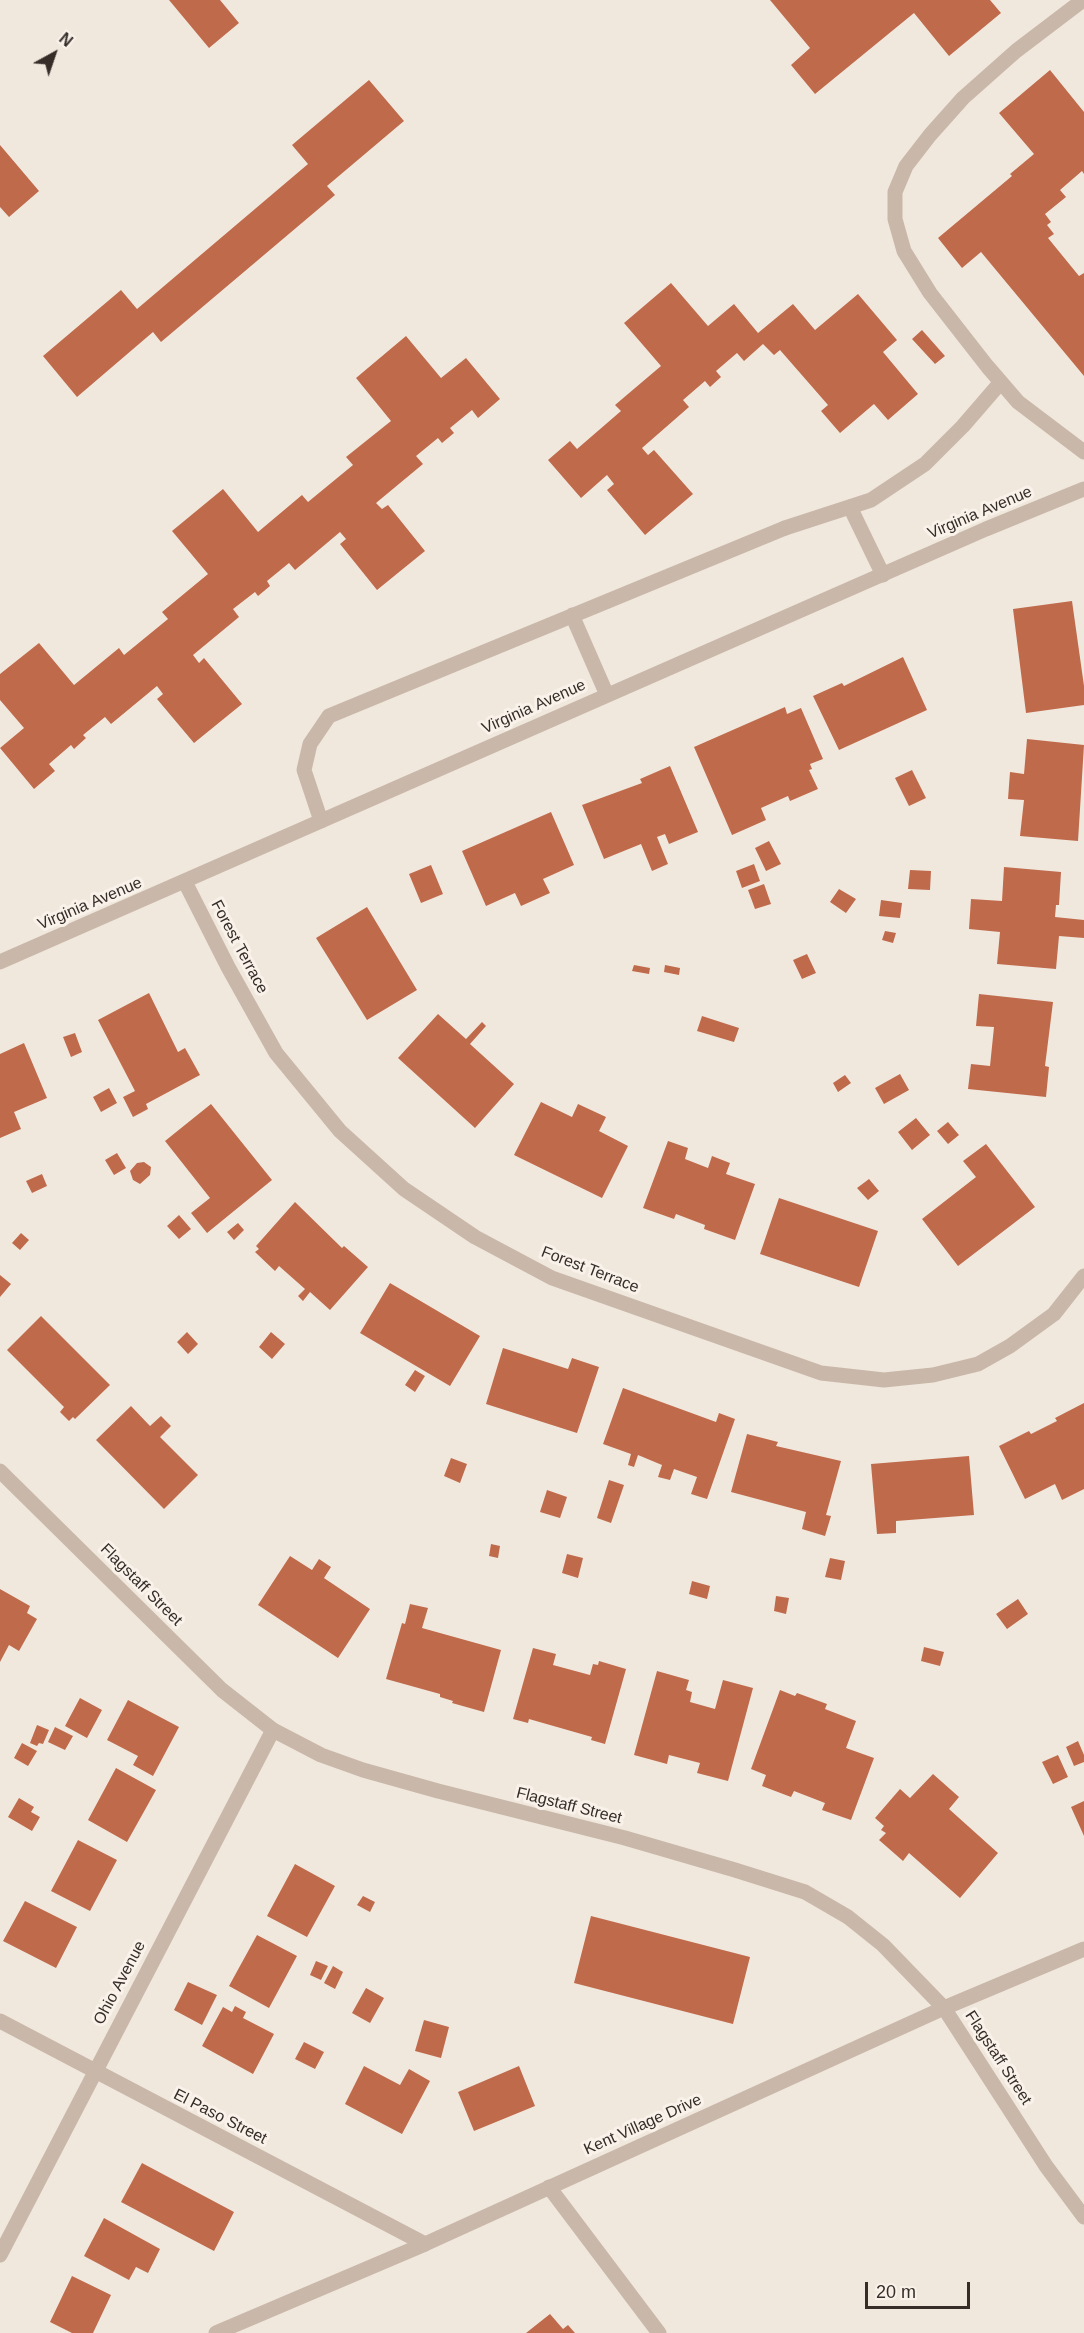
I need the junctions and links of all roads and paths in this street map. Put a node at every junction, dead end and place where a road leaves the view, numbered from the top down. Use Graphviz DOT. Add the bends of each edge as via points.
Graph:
graph roads {
  1 [pos="1083,0"];
  2 [pos="1001,382"];
  3 [pos="1084,452"];
  4 [pos="1084,489"];
  5 [pos="850,507"];
  6 [pos="883,575"];
  7 [pos="572,615"];
  8 [pos="607,695"];
  9 [pos="321,821"];
  10 [pos="185,882"];
  11 [pos="0,962"];
  12 [pos="1084,1276"];
  13 [pos="0,1471"];
  14 [pos="273,1730"];
  15 [pos="1084,1949"];
  16 [pos="944,2008"];
  17 [pos="0,2021"];
  18 [pos="94,2072"];
  19 [pos="549,2187"];
  20 [pos="1084,2217"];
  21 [pos="425,2244"];
  22 [pos="0,2255"];
  23 [pos="234,2330"];
  24 [pos="216,2333"];
  25 [pos="659,2333"];
  1 -- 2 [label="street" via="963,98 906,166 895,192 895,219 904,251 930,293"];
  2 -- 3 [label="street" via="1018,402"];
  2 -- 5 [label="street" via="925,464 871,500"];
  4 -- 6 [label="street, Virginia Avenue"];
  5 -- 6 [label="street"];
  5 -- 7 [label="street" via="785,528"];
  6 -- 8 [label="street, Virginia Avenue"];
  7 -- 8 [label="street"];
  7 -- 9 [label="street" via="329,716 310,744 304,770"];
  8 -- 9 [label="street, Virginia Avenue"];
  9 -- 10 [label="street, Virginia Avenue"];
  10 -- 11 [label="street, Virginia Avenue"];
  10 -- 12 [label="street, Forest Terrace" via="276,1053 340,1131 404,1189 475,1237 552,1278 821,1373 884,1380 933,1375 978,1364 1054,1314"];
  13 -- 14 [label="street, Flagstaff Street" via="222,1690"];
  14 -- 16 [label="street, Flagstaff Street" via="321,1755 363,1770 625,1838 805,1892 848,1917 883,1945"];
  14 -- 18 [label="street, Ohio Avenue"];
  15 -- 16 [label="street, Kent Village Drive"];
  16 -- 19 [label="street, Kent Village Drive"];
  16 -- 20 [label="street, Flagstaff Street" via="1046,2166"];
  17 -- 18 [label="street, El Paso Street"];
  18 -- 21 [label="street, El Paso Street"];
  18 -- 22 [label="street, Ohio Avenue"];
  19 -- 21 [label="street, Kent Village Drive"];
  19 -- 25 [label="street"];
  21 -- 23 [label="street, Kent Village Drive"];
  23 -- 24 [label="street, Kent Village Drive"];
}
